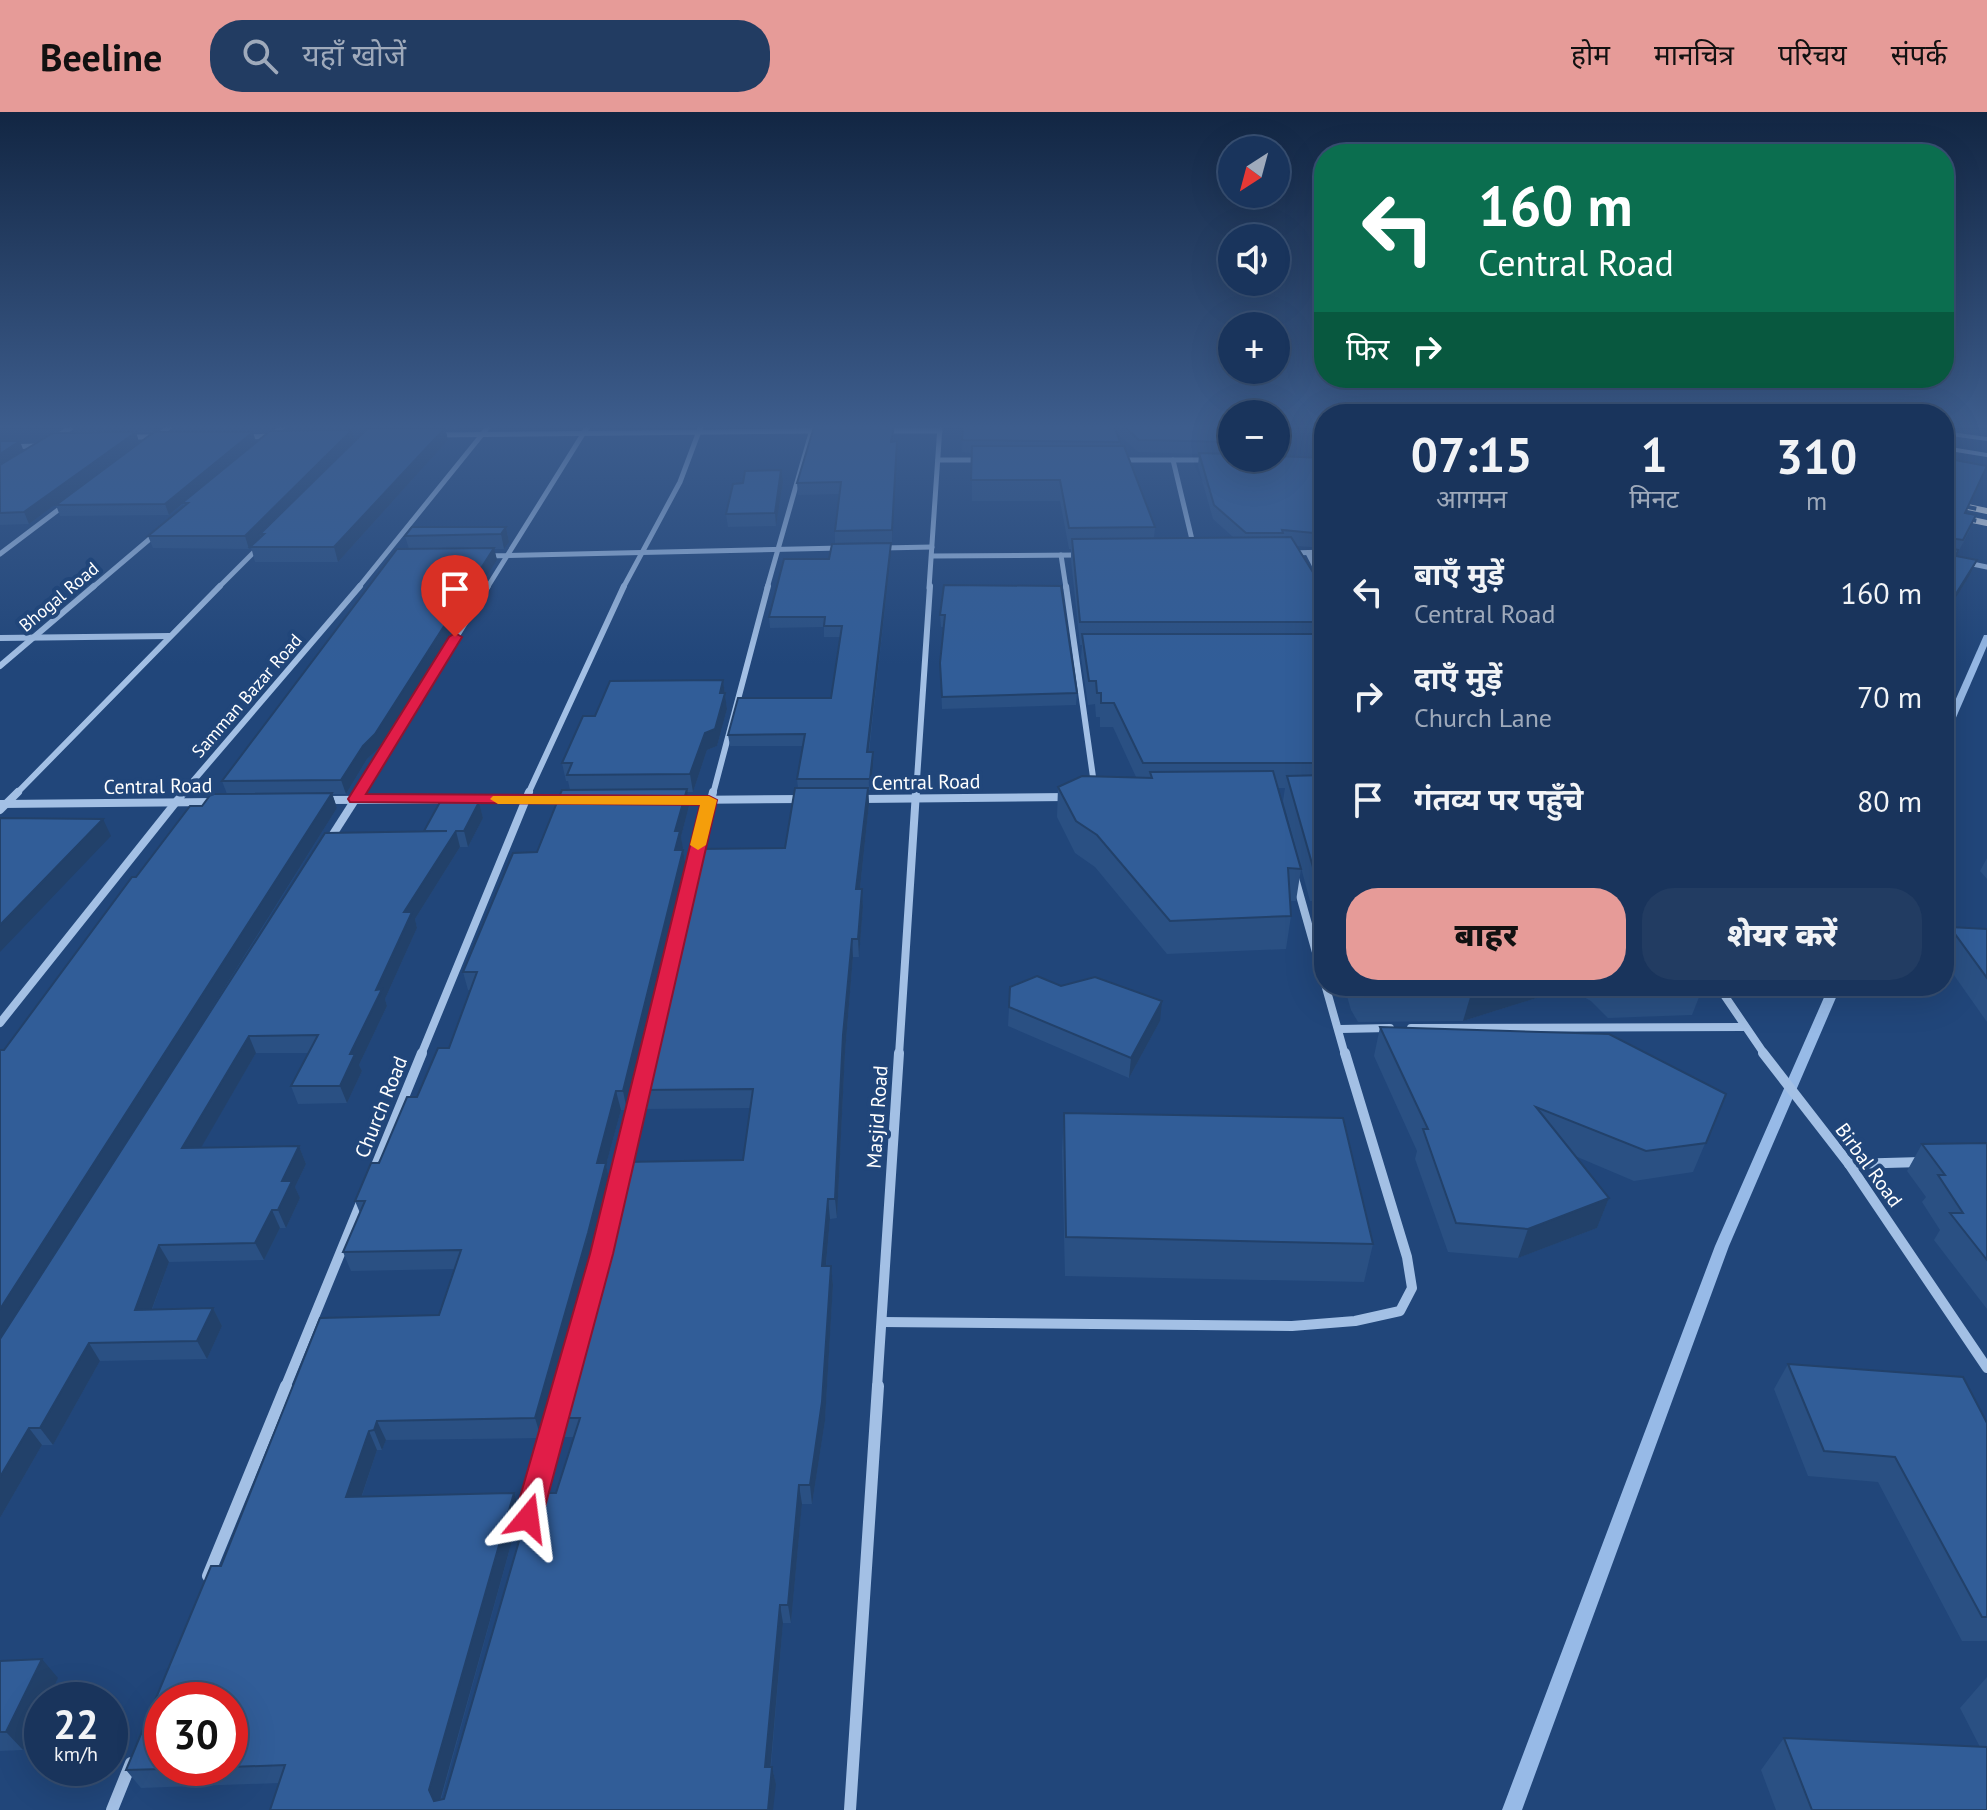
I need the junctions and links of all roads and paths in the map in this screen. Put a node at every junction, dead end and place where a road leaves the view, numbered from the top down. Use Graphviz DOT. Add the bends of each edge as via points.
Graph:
graph roads {
  1 [pos="65,505"];
  2 [pos="426,505"];
  3 [pos="538,505"];
  4 [pos="667,505"];
  5 [pos="788,505"];
  6 [pos="935,505"];
  7 [pos="1184,505"];
  8 [pos="163,527"];
  9 [pos="270,536"];
  10 [pos="775,548"];
  11 [pos="854,548"];
  12 [pos="870,548"];
  13 [pos="640,551"];
  14 [pos="932,552"];
  15 [pos="1180,553"];
  16 [pos="1280,553"];
  17 [pos="1308,553"];
  18 [pos="1314,553"];
  19 [pos="0,554"];
  20 [pos="1091,554"];
  21 [pos="1061,555"];
  22 [pos="386,556"];
  23 [pos="401,556"];
  24 [pos="475,556"];
  25 [pos="505,556"];
  26 [pos="1954,560"];
  27 [pos="1314,565"];
  28 [pos="1987,567"];
  29 [pos="170,636"];
  30 [pos="33,637"];
  31 [pos="0,638"];
  32 [pos="1075,651"];
  33 [pos="1088,651"];
  34 [pos="0,666"];
  35 [pos="1080,797"];
  36 [pos="1095,797"];
  37 [pos="916,798"];
  38 [pos="355,799"];
  39 [pos="526,799"];
  40 [pos="572,799"];
  41 [pos="820,799"];
  42 [pos="852,799"];
  43 [pos="310,800"];
  44 [pos="663,800"];
  45 [pos="709,800"];
  46 [pos="219,802"];
  47 [pos="174,803"];
  48 [pos="2,806"];
  49 [pos="322,852"];
  50 [pos="1294,872"];
  51 [pos="1314,954"];
  52 [pos="1327,996"];
  53 [pos="1724,996"];
  54 [pos="662,997"];
  55 [pos="0,1023"];
  56 [pos="1743,1027"];
  57 [pos="1340,1029"];
  58 [pos="644,1073"];
  59 [pos="1932,1162"];
  60 [pos="1849,1164"];
  61 [pos="619,1179"];
  62 [pos="370,1180"];
  63 [pos="364,1195"];
  64 [pos="882,1322"];
  65 [pos="1987,1368"];
  66 [pos="560,1404"];
  67 [pos="530,1510"];
  68 [pos="202,1590"];
  69 [pos="136,1751"];
  70 [pos="112,1810"];
  71 [pos="850,1810"];
  1 -- 19 [label="street"];
  2 -- 22 [label="street, Samman Bazar Road"];
  3 -- 25 [label="street"];
  4 -- 13 [label="street, Church Road"];
  5 -- 10 [label="street"];
  6 -- 14 [label="street, Masjid Road"];
  7 -- 15 [label="street" via="1195,553"];
  8 -- 30 [label="street, Bhogal Road"];
  9 -- 29 [label="street"];
  10 -- 11 [label="street"];
  10 -- 13 [label="street"];
  10 -- 45 [label="street"];
  12 -- 14 [label="street"];
  13 -- 25 [label="street"];
  13 -- 39 [label="street, Church Road"];
  14 -- 21 [label="street"];
  14 -- 37 [label="street, Masjid Road"];
  16 -- 17 [label="street"];
  17 -- 18 [label="street"];
  17 -- 27 [label="street"];
  20 -- 21 [label="street"];
  21 -- 32 [label="street"];
  22 -- 23 [label="street"];
  22 -- 47 [label="street, Samman Bazar Road"];
  24 -- 25 [label="street"];
  25 -- 38 [label="street"];
  26 -- 28 [label="street"];
  29 -- 30 [label="street"];
  29 -- 48 [label="street"];
  30 -- 31 [label="street"];
  30 -- 34 [label="street, Bhogal Road"];
  32 -- 33 [label="street"];
  32 -- 36 [label="street"];
  35 -- 37 [label="street, Central Road"];
  37 -- 42 [label="street, Central Road"];
  37 -- 64 [label="street, Masjid Road"];
  38 -- 39 [label="street"];
  38 -- 43 [label="street"];
  38 -- 49 [label="street"];
  39 -- 40 [label="street"];
  39 -- 62 [label="street, Church Road"];
  41 -- 45 [label="street"];
  44 -- 45 [label="street"];
  45 -- 54 [label="street"];
  46 -- 47 [label="street, Central Road"];
  47 -- 48 [label="street, Central Road"];
  47 -- 55 [label="street, Samman Bazar Road"];
  50 -- 51 [label="street"];
  52 -- 57 [label="street"];
  53 -- 56 [label="street, Birbal Road"];
  56 -- 57 [label="street"];
  56 -- 60 [label="street, Birbal Road"];
  57 -- 64 [label="street" via="1407,1257 1412,1288 1400,1311 1292,1326"];
  58 -- 61 [label="street"];
  59 -- 60 [label="street"];
  60 -- 65 [label="street, Birbal Road"];
  63 -- 68 [label="street"];
  64 -- 71 [label="street, Masjid Road"];
  66 -- 67 [label="street"];
  69 -- 70 [label="street"];
}
